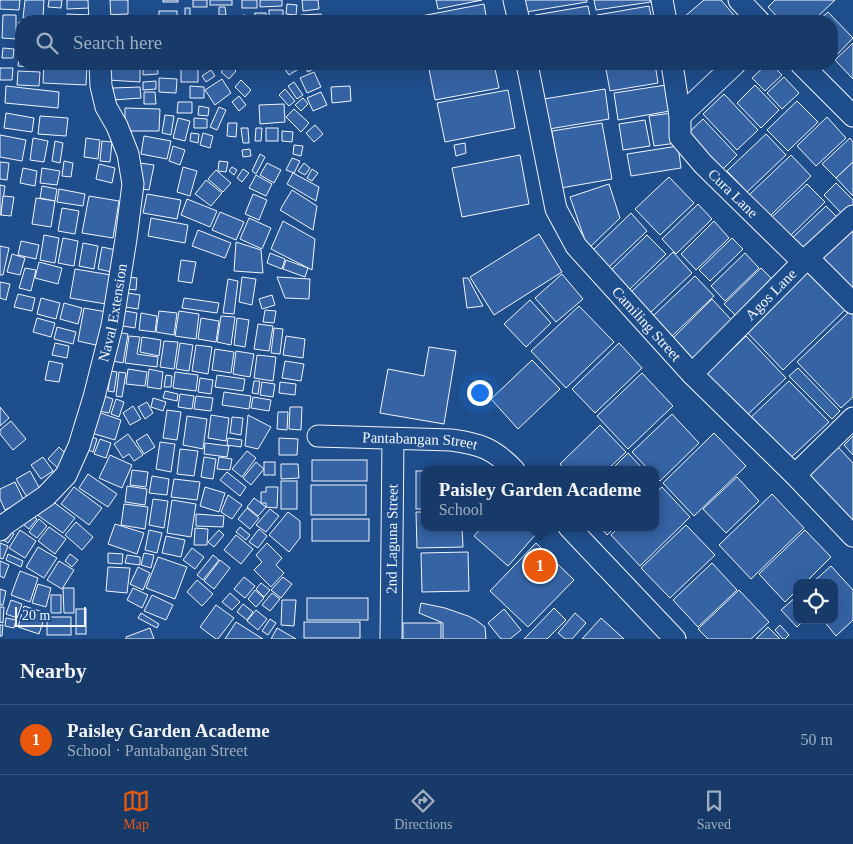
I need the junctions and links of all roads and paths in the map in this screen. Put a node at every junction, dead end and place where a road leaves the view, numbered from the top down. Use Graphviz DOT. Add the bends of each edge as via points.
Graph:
graph roads {
  1 [pos="99,0"];
  2 [pos="514,0"];
  3 [pos="662,0"];
  4 [pos="739,0"];
  5 [pos="100,15"];
  6 [pos="517,15"];
  7 [pos="665,15"];
  8 [pos="753,15"];
  9 [pos="100,70"];
  10 [pos="528,70"];
  11 [pos="673,70"];
  12 [pos="729,70"];
  13 [pos="807,70"];
  14 [pos="680,116"];
  15 [pos="853,116"];
  16 [pos="853,216"];
  17 [pos="805,260"];
  18 [pos="853,303"];
  19 [pos="692,374"];
  20 [pos="853,418"];
  21 [pos="318,436"];
  22 [pos="393,438"];
  23 [pos="510,466"];
  24 [pos="795,476"];
  25 [pos="0,530"];
  26 [pos="573,531"];
  27 [pos="853,536"];
  28 [pos="391,639"];
  29 [pos="675,639"];
  1 -- 5 [label="street"];
  2 -- 6 [label="street"];
  3 -- 7 [label="street"];
  4 -- 8 [label="street"];
  9 -- 25 [label="street, Naval Extension" via="106,107 128,154 133,184 112,326 89,414 66,475 46,496"];
  10 -- 19 [label="street, Camiling Street" via="556,209 576,246"];
  11 -- 14 [label="street, Cura Lane"];
  12 -- 14 [label="street"];
  13 -- 15 [label="street"];
  14 -- 17 [label="street, Cura Lane" via="680,137 703,164"];
  16 -- 17 [label="street, Agos Lane"];
  17 -- 18 [label="street, Cura Lane"];
  17 -- 19 [label="street, Agos Lane"];
  19 -- 24 [label="street, Camiling Street"];
  20 -- 24 [label="street"];
  21 -- 22 [label="street, Pantabangan Street"];
  22 -- 23 [label="street, Pantabangan Street" via="472,443 503,458"];
  22 -- 28 [label="street, 2nd Laguna Street"];
  24 -- 27 [label="street, Camiling Street"];
  26 -- 29 [label="street"];
}
